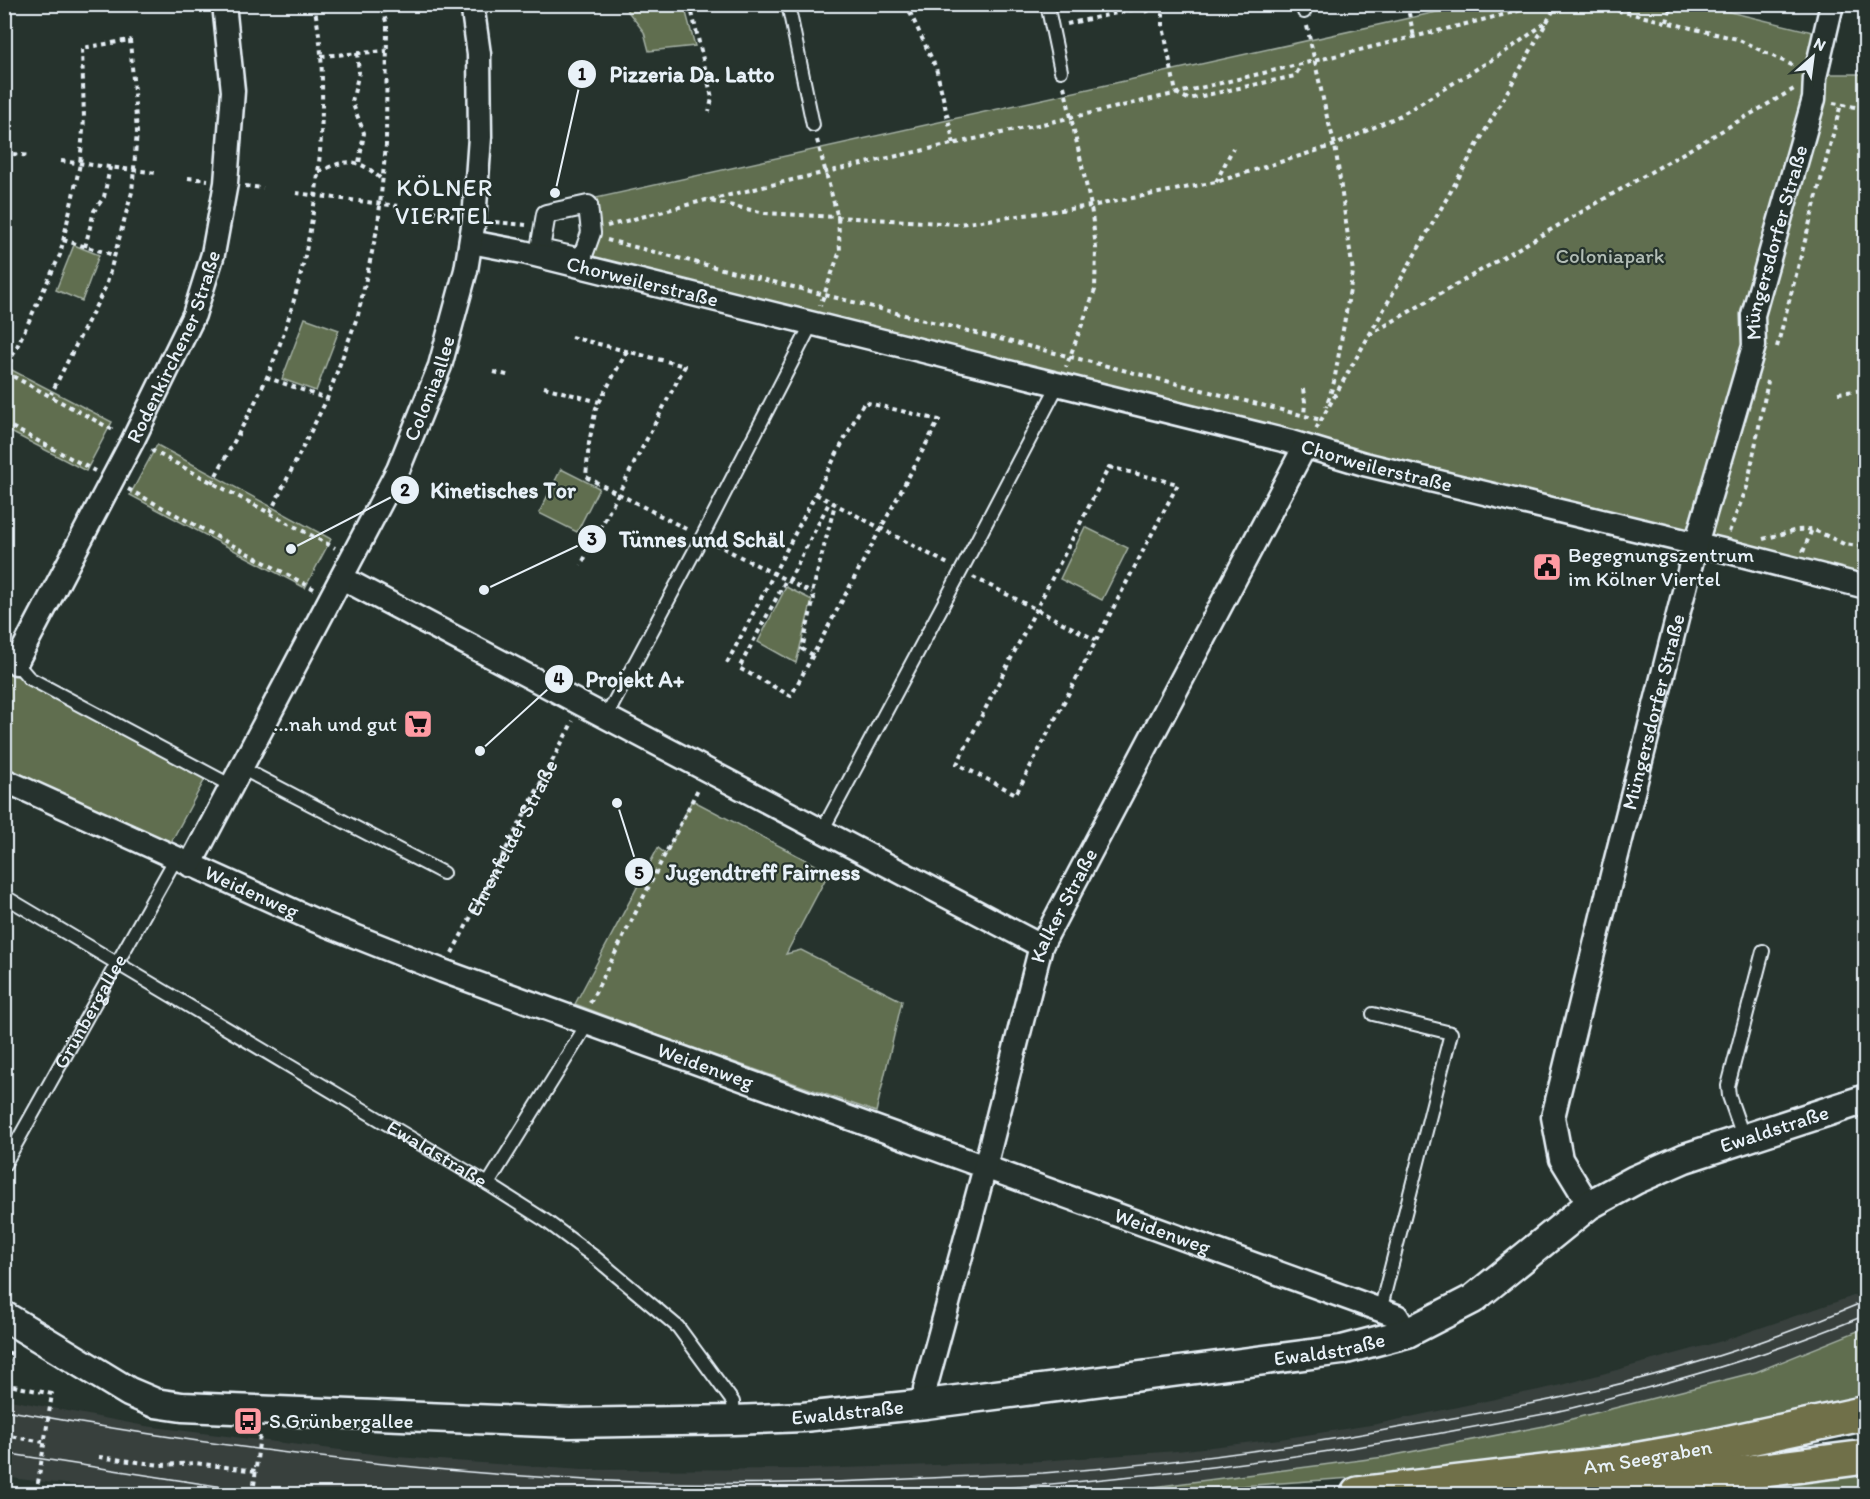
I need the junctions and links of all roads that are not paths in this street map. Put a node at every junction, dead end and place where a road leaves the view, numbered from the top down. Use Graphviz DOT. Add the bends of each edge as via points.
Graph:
graph roads {
  1 [pos="224,4"];
  2 [pos="472,4"];
  3 [pos="788,4"];
  4 [pos="1047,4"];
  5 [pos="1832,4"];
  6 [pos="1061,70"];
  7 [pos="813,125"];
  8 [pos="471,242"];
  9 [pos="812,323"];
  10 [pos="1058,385"];
  11 [pos="1304,448"];
  12 [pos="1696,544"];
  13 [pos="342,578"];
  14 [pos="1866,587"];
  15 [pos="16,663"];
  16 [pos="606,717"];
  17 [pos="236,777"];
  18 [pos="4,780"];
  19 [pos="822,831"];
  20 [pos="183,862"];
  21 [pos="443,873"];
  22 [pos="4,896"];
  23 [pos="1041,946"];
  24 [pos="1763,951"];
  25 [pos="118,962"];
  26 [pos="1373,1014"];
  27 [pos="585,1021"];
  28 [pos="1866,1100"];
  29 [pos="1744,1139"];
  30 [pos="4,1165"];
  31 [pos="985,1167"];
  32 [pos="488,1184"];
  33 [pos="1589,1205"];
  34 [pos="1380,1311"];
  35 [pos="10,1320"];
  36 [pos="1407,1333"];
  37 [pos="926,1404"];
  38 [pos="1866,1413"];
  39 [pos="734,1420"];
  40 [pos="1866,1434"];
  41 [pos="1866,1457"];
  42 [pos="1630,1487"];
  43 [pos="1358,1494"];
  44 [pos="1576,1494"];
  1 -- 15 [label="street, Rodenkirchener Straße" via="233,91 226,183 213,254 194,315"];
  2 -- 8 [label="street, Coloniaallee" via="480,137"];
  3 -- 7 [label="lane"];
  4 -- 6 [label="lane"];
  5 -- 12 [label="street, Müngersdorfer Straße" via="1815,88 1753,315 1754,346"];
  8 -- 9 [label="street, Chorweilerstraße"];
  8 -- 13 [label="street, Coloniaallee" via="440,366 398,470"];
  9 -- 10 [label="street, Chorweilerstraße"];
  9 -- 16 [label="lane"];
  10 -- 11 [label="street, Chorweilerstraße"];
  10 -- 19 [label="lane"];
  11 -- 12 [label="street, Chorweilerstraße"];
  11 -- 23 [label="street, Kalker Straße"];
  12 -- 14 [label="street, Chorweilerstraße"];
  12 -- 33 [label="street, Müngersdorfer Straße" via="1553,1117 1561,1159"];
  13 -- 16 [label="street"];
  13 -- 17 [label="street, Coloniaallee"];
  15 -- 17 [label="lane" via="29,678"];
  16 -- 19 [label="street"];
  17 -- 20 [label="street, Coloniaallee"];
  17 -- 21 [label="lane"];
  18 -- 20 [label="street, Weidenweg"];
  19 -- 23 [label="street"];
  20 -- 25 [label="lane, Grünbergallee"];
  20 -- 27 [label="street, Weidenweg" via="314,920"];
  22 -- 25 [label="lane"];
  23 -- 31 [label="street, Kalker Straße"];
  24 -- 29 [label="lane" via="1728,1086"];
  25 -- 30 [label="lane, Grünbergallee"];
  25 -- 32 [label="lane, Ewaldstraße"];
  26 -- 34 [label="lane" via="1451,1034"];
  27 -- 31 [label="street, Weidenweg"];
  27 -- 32 [label="lane"];
  28 -- 29 [label="street, Ewaldstraße"];
  29 -- 33 [label="street, Ewaldstraße" via="1684,1158"];
  31 -- 34 [label="street, Weidenweg"];
  31 -- 37 [label="street, Kalker Straße" via="925,1389"];
  32 -- 39 [label="lane, Ewaldstraße" via="597,1259 678,1327 733,1402"];
  33 -- 36 [label="street, Ewaldstraße" via="1473,1299"];
  34 -- 36 [label="street, Weidenweg" via="1397,1316"];
  35 -- 39 [label="street, Ewaldstraße" via="129,1392 182,1407 570,1423"];
  36 -- 37 [label="street, Ewaldstraße" via="1342,1350"];
  37 -- 39 [label="street, Ewaldstraße"];
  38 -- 43 [label="main road, Am Seegraben" via="1612,1464"];
  40 -- 42 [label="main road, Am Seegraben"];
  41 -- 42 [label="main road"];
  42 -- 44 [label="main road, Am Seegraben"];
}
